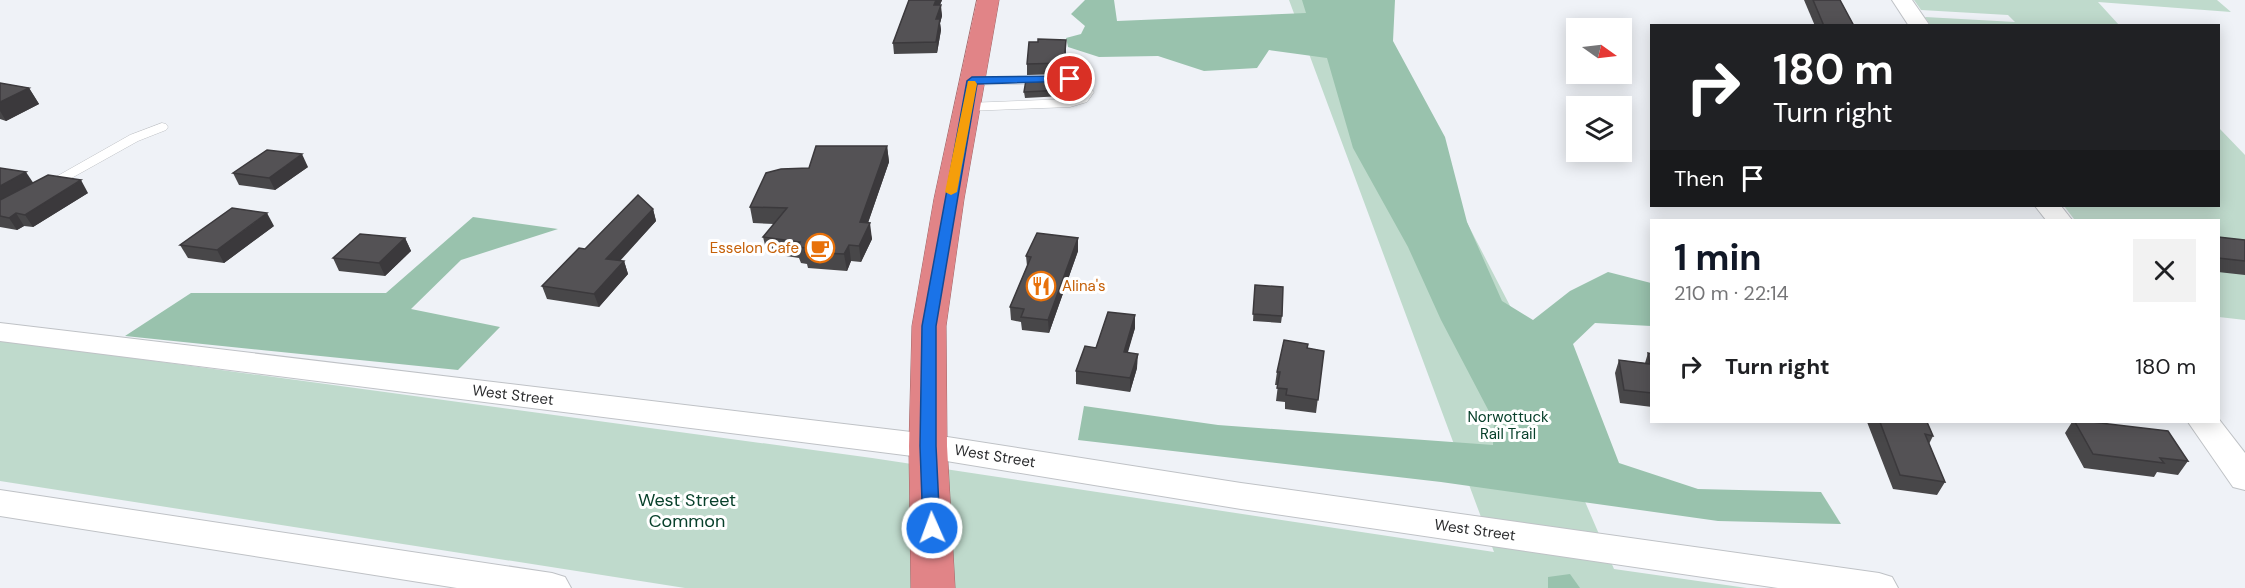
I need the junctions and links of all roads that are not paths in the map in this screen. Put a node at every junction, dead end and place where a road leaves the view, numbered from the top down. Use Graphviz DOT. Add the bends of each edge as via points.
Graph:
graph roads {
  1 [pos="988,0"];
  2 [pos="1902,0"];
  3 [pos="1919,24"];
  4 [pos="972,81"];
  5 [pos="967,107"];
  6 [pos="162,127"];
  7 [pos="28,196"];
  8 [pos="2049,207"];
  9 [pos="2058,219"];
  10 [pos="0,332"];
  11 [pos="2205,423"];
  12 [pos="928,446"];
  13 [pos="2245,478"];
  14 [pos="0,503"];
  15 [pos="552,588"];
  16 [pos="933,588"];
  17 [pos="1880,588"];
  1 -- 4 [label="highway"];
  2 -- 3 [label="street"];
  4 -- 5 [label="highway"];
  4 -- 5 [label="lane" via="1070,79 1088,92 1083,99 1070,103"];
  5 -- 12 [label="highway" via="929,326"];
  6 -- 7 [label="lane" via="134,138"];
  8 -- 9 [label="street"];
  10 -- 12 [label="street, West Street"];
  11 -- 13 [label="street"];
  12 -- 16 [label="highway"];
  12 -- 17 [label="street, West Street" via="1241,496"];
  14 -- 15 [label="street"];
}
